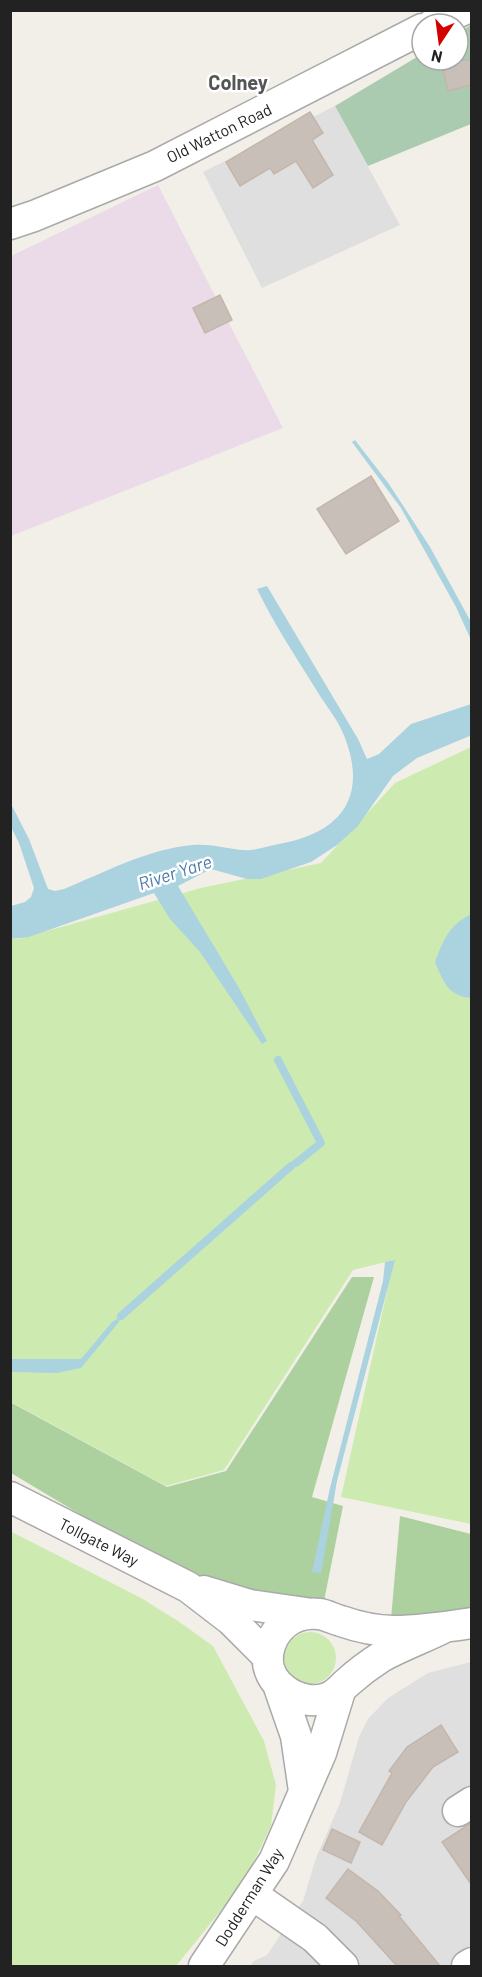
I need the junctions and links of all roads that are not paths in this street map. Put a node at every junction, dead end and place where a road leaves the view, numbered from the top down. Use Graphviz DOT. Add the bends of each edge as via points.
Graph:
graph roads {
  1 [pos="410,35"];
  2 [pos="10,224"];
  3 [pos="10,1497"];
  4 [pos="188,1587"];
  5 [pos="306,1613"];
  6 [pos="337,1620"];
  7 [pos="457,1625"];
  8 [pos="268,1657"];
  9 [pos="279,1687"];
  10 [pos="344,1687"];
  11 [pos="304,1791"];
  12 [pos="253,1895"];
  13 [pos="471,1963"];
  14 [pos="204,1966"];
  15 [pos="343,1966"];
  16 [pos="467,1966"];
  1 -- 2 [label="street, Old Watton Road" via="155,165"];
  3 -- 4 [label="street, Tollgate Way"];
  4 -- 5 [label="street, Tollgate Way" via="250,1605"];
  4 -- 8 [label="street, Tollgate Way" via="231,1620"];
  5 -- 6 [label="street"];
  5 -- 8 [label="street" via="279,1628"];
  6 -- 7 [label="street" via="394,1631"];
  6 -- 10 [label="street" via="354,1648 354,1666"];
  7 -- 10 [label="street" via="381,1658"];
  8 -- 9 [label="street" via="271,1674"];
  9 -- 10 [label="street" via="313,1701 327,1698"];
  9 -- 11 [label="street, Dodderman Way" via="296,1736"];
  10 -- 11 [label="street, Dodderman Way"];
  11 -- 12 [label="street, Dodderman Way" via="274,1861"];
  12 -- 14 [label="street, Dodderman Way"];
  12 -- 15 [label="street" via="315,1938"];
  13 -- 16 [label="street"];
}
